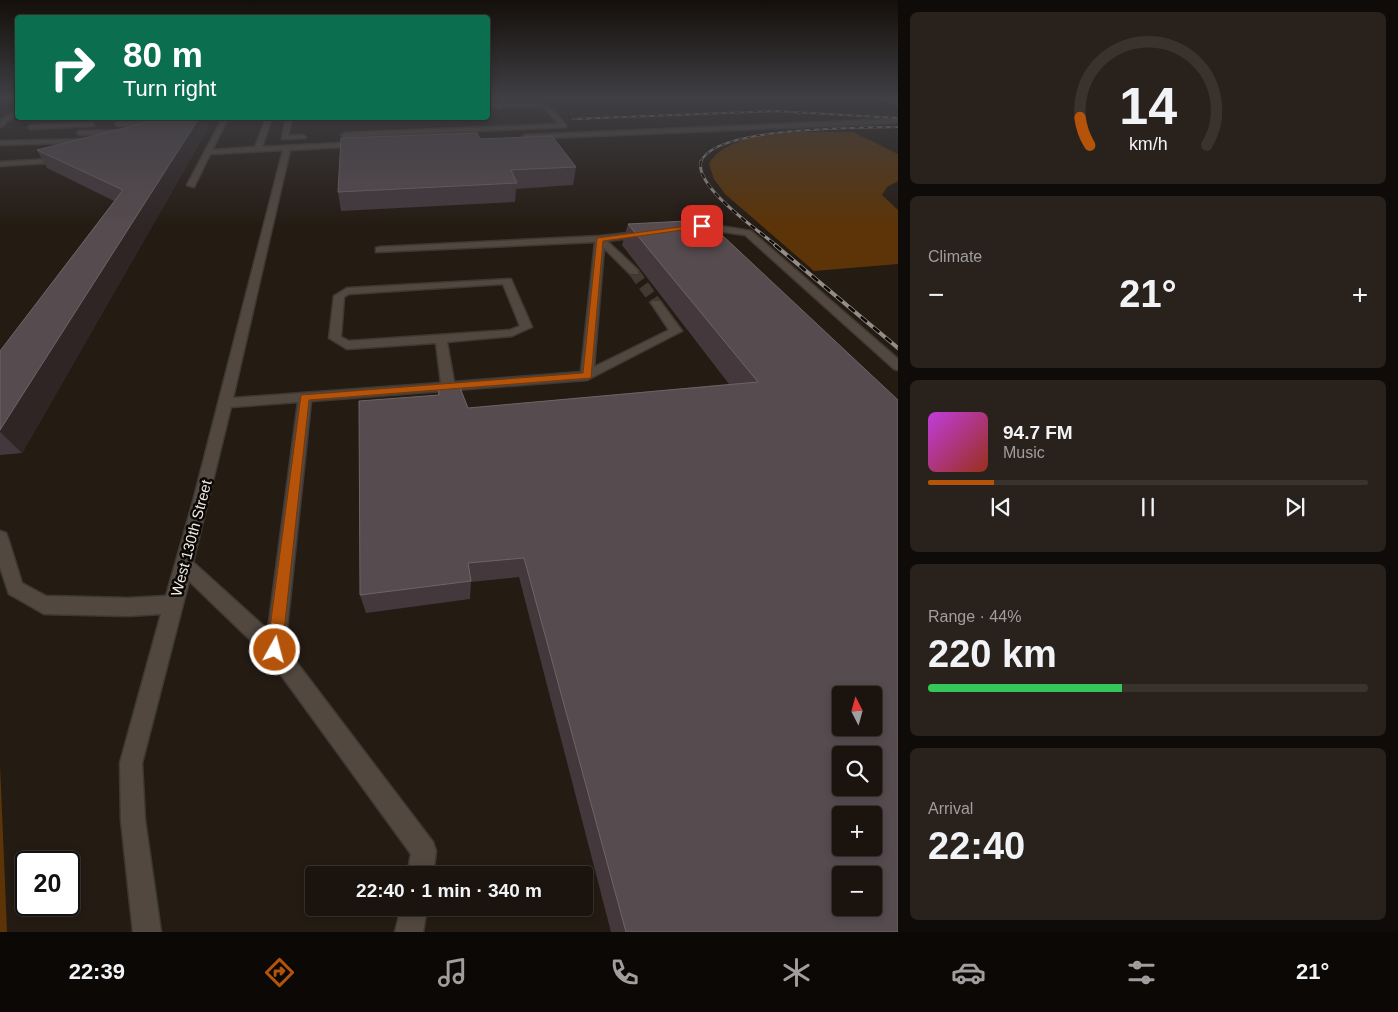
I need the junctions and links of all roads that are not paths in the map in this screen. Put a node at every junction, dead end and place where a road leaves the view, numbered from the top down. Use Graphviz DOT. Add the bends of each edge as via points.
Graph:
graph roads {
  1 [pos="67,140"];
  2 [pos="214,140"];
  3 [pos="261,140"];
  4 [pos="346,140"];
  5 [pos="0,143"];
  6 [pos="370,144"];
  7 [pos="346,145"];
  8 [pos="96,146"];
  9 [pos="287,147"];
  10 [pos="258,149"];
  11 [pos="0,150"];
  12 [pos="208,152"];
  13 [pos="0,157"];
  14 [pos="0,164"];
  15 [pos="191,185"];
  16 [pos="684,228"];
  17 [pos="656,232"];
  18 [pos="600,239"];
  19 [pos="379,250"];
  20 [pos="634,272"];
  21 [pos="656,303"];
  22 [pos="441,339"];
  23 [pos="898,366"];
  24 [pos="588,376"];
  25 [pos="448,386"];
  26 [pos="305,397"];
  27 [pos="224,403"];
  28 [pos="0,538"];
  29 [pos="184,565"];
  30 [pos="173,604"];
  31 [pos="275,650"];
  32 [pos="422,866"];
  33 [pos="413,916"];
  34 [pos="147,932"];
  35 [pos="410,932"];
  1 -- 5 [label="street"];
  2 -- 12 [label="street"];
  3 -- 10 [label="street"];
  4 -- 7 [label="street"];
  6 -- 7 [label="street"];
  7 -- 9 [label="street"];
  8 -- 11 [label="street"];
  9 -- 10 [label="street"];
  9 -- 27 [label="street, West 130th Street"];
  10 -- 12 [label="street"];
  12 -- 15 [label="street"];
  13 -- 14 [label="street" via="68,156 60,161"];
  16 -- 23 [label="street" via="702,226 748,233"];
  17 -- 18 [label="street"];
  18 -- 19 [label="street"];
  18 -- 20 [label="street"];
  18 -- 24 [label="street"];
  21 -- 24 [label="street" via="676,331"];
  22 -- 22 [label="street" via="512,333 526,327 507,281 347,291 339,296 336,338 347,345"];
  22 -- 25 [label="street"];
  24 -- 25 [label="street"];
  25 -- 26 [label="street"];
  26 -- 27 [label="street"];
  26 -- 31 [label="street"];
  27 -- 29 [label="street, West 130th Street"];
  28 -- 30 [label="street" via="15,588 44,605 128,607"];
  29 -- 30 [label="street, West 130th Street"];
  29 -- 31 [label="street"];
  30 -- 34 [label="street, West 130th Street" via="131,763 133,820"];
  31 -- 32 [label="street" via="424,851"];
  33 -- 35 [label="street"];
}
